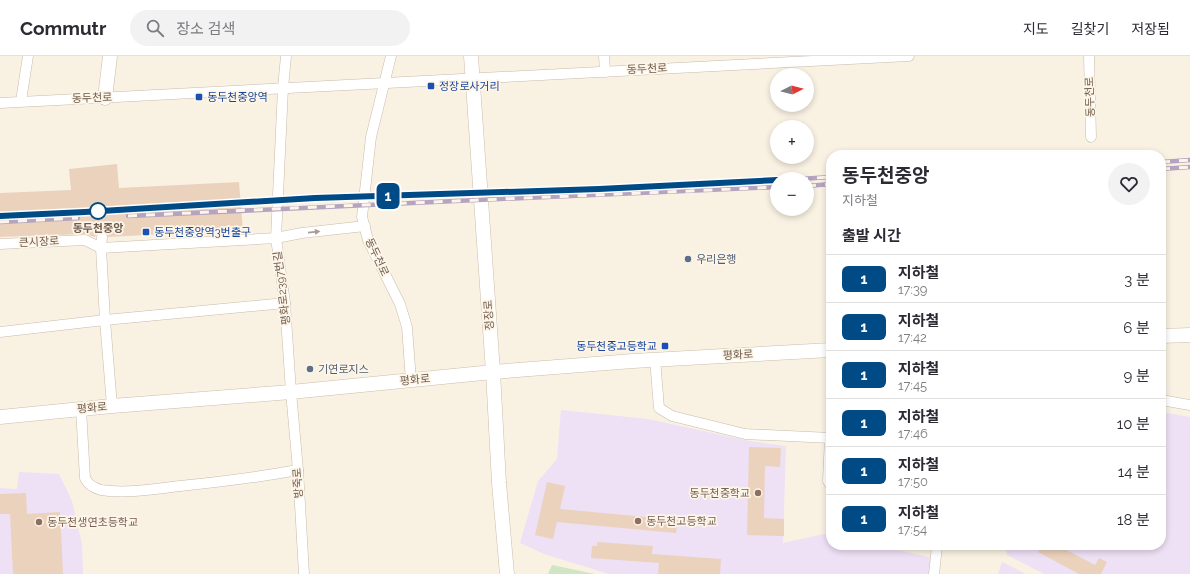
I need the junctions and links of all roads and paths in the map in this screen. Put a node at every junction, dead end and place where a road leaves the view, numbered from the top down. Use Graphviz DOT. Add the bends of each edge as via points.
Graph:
graph roads {
  1 [pos="28,56"];
  2 [pos="110,56"];
  3 [pos="286,56"];
  4 [pos="391,56"];
  5 [pos="471,56"];
  6 [pos="604,56"];
  7 [pos="909,56"];
  8 [pos="1089,56"];
  9 [pos="605,72"];
  10 [pos="473,79"];
  11 [pos="385,84"];
  12 [pos="283,88"];
  13 [pos="104,98"];
  14 [pos="20,101"];
  15 [pos="0,103"];
  16 [pos="1091,137"];
  17 [pos="365,226"];
  18 [pos="102,237"];
  19 [pos="276,238"];
  20 [pos="0,244"];
  21 [pos="101,248"];
  22 [pos="285,303"];
  23 [pos="104,320"];
  24 [pos="0,332"];
  25 [pos="1190,335"];
  26 [pos="1166,336"];
  27 [pos="826,350"];
  28 [pos="655,359"];
  29 [pos="493,372"];
  30 [pos="411,381"];
  31 [pos="291,392"];
  32 [pos="1166,401"];
  33 [pos="1190,405"];
  34 [pos="112,406"];
  35 [pos="81,409"];
  36 [pos="0,417"];
  37 [pos="826,438"];
  38 [pos="298,470"];
  39 [pos="937,550"];
  40 [pos="304,574"];
  41 [pos="507,574"];
  42 [pos="934,574"];
  1 -- 14 [label="street"];
  2 -- 13 [label="main road"];
  3 -- 12 [label="street"];
  4 -- 11 [label="street, 동두천로"];
  5 -- 10 [label="main road, 정장로"];
  6 -- 9 [label="street"];
  7 -- 9 [label="street, 동두천로"];
  8 -- 16 [label="street, 동두천로"];
  9 -- 10 [label="street, 동두천로"];
  10 -- 11 [label="street, 동두천로"];
  10 -- 29 [label="main road, 정장로"];
  11 -- 12 [label="street, 동두천로"];
  11 -- 17 [label="street, 동두천로" via="371,137 362,217"];
  12 -- 13 [label="street, 동두천로"];
  12 -- 19 [label="street"];
  13 -- 14 [label="street, 동두천로"];
  14 -- 15 [label="street, 동두천로"];
  19 -- 17 [label="street, one-way"];
  17 -- 30 [label="street, 동두천로" via="368,240 400,304 407,327"];
  18 -- 21 [label="street"];
  19 -- 21 [label="street, 평화로2397번길"];
  19 -- 22 [label="street, 평화로2397번길"];
  20 -- 21 [label="street, 큰시장로" via="85,240"];
  21 -- 23 [label="street"];
  22 -- 23 [label="street"];
  22 -- 31 [label="street, 평화로2397번길"];
  23 -- 24 [label="street"];
  23 -- 34 [label="street"];
  25 -- 26 [label="main road"];
  27 -- 28 [label="main road, 평화로"];
  28 -- 29 [label="main road, 평화로"];
  28 -- 37 [label="street" via="659,408 672,416 745,434"];
  29 -- 30 [label="main road, 평화로"];
  29 -- 41 [label="main road, 정장로"];
  30 -- 31 [label="main road, 평화로"];
  31 -- 34 [label="main road, 평화로"];
  31 -- 38 [label="street, 방죽로"];
  32 -- 33 [label="street"];
  34 -- 35 [label="main road, 평화로"];
  35 -- 36 [label="main road, 평화로"];
  35 -- 38 [label="street" via="85,478 88,484 102,490 150,490 250,479"];
  38 -- 40 [label="street, 방죽로"];
  39 -- 42 [label="street"];
}
